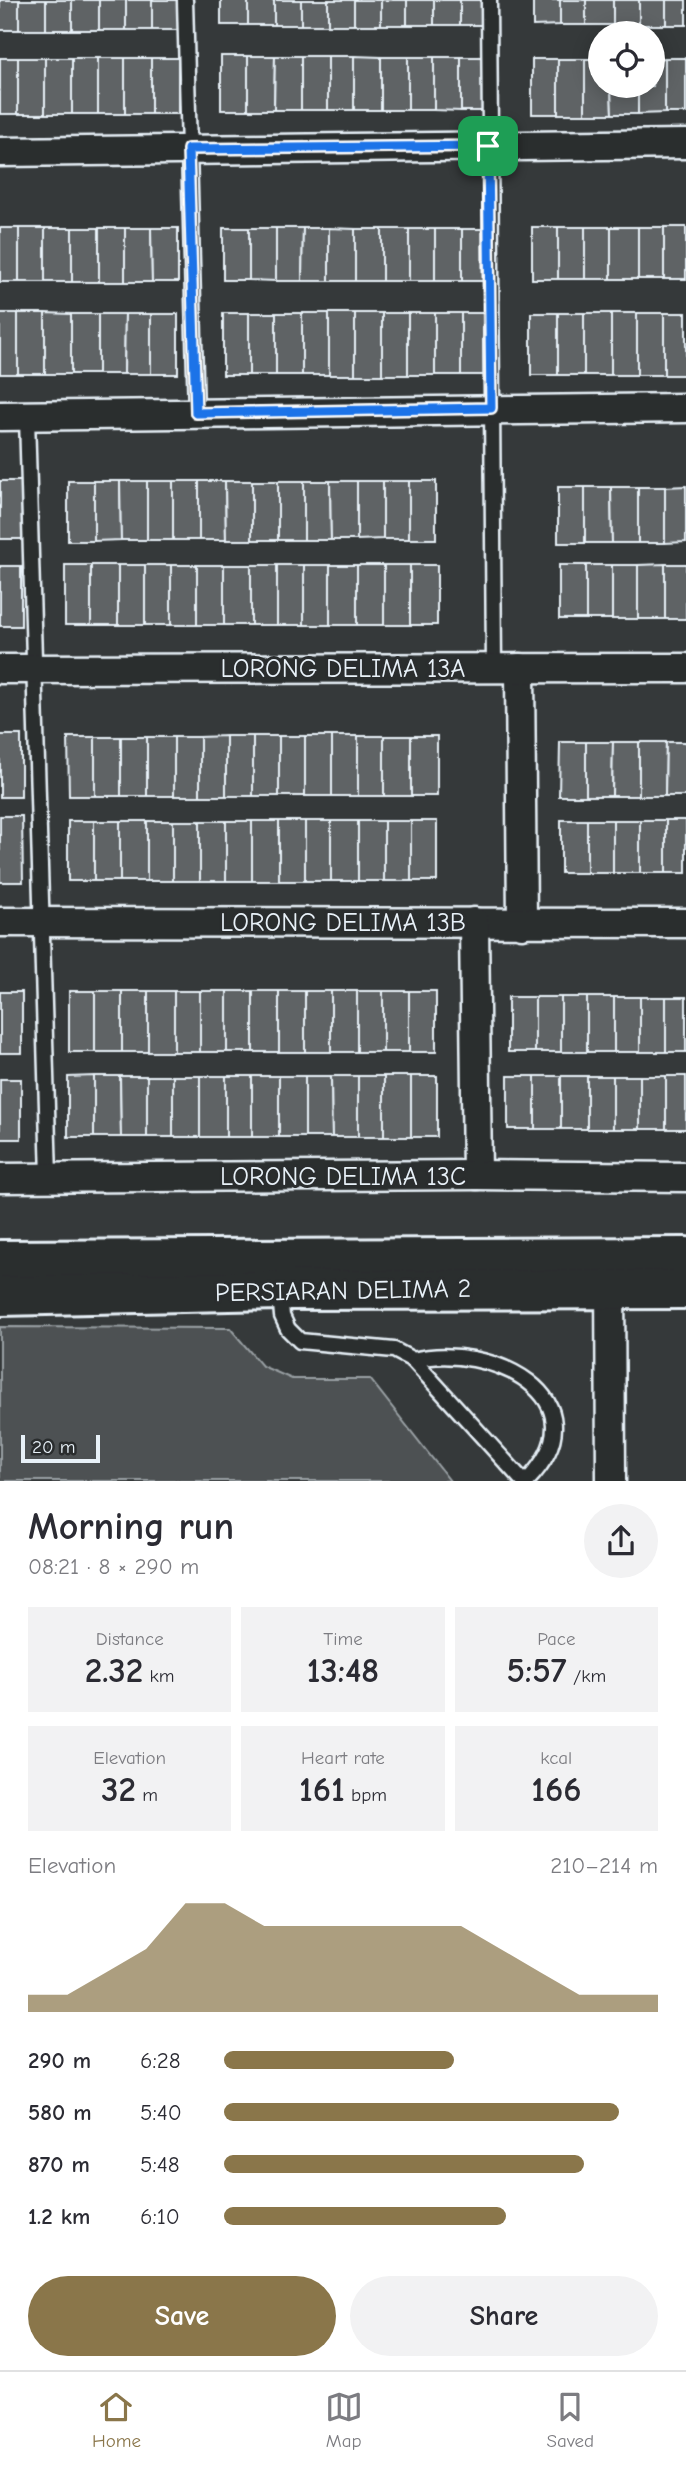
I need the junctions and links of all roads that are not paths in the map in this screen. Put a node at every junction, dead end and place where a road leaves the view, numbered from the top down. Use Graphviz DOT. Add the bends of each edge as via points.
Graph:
graph roads {
  1 [pos="185,0"];
  2 [pos="489,0"];
  3 [pos="686,144"];
  4 [pos="488,146"];
  5 [pos="188,149"];
  6 [pos="0,152"];
  7 [pos="491,408"];
  8 [pos="686,408"];
  9 [pos="196,413"];
  10 [pos="13,417"];
  11 [pos="507,668"];
  12 [pos="686,668"];
  13 [pos="0,669"];
  14 [pos="35,669"];
  15 [pos="0,922"];
  16 [pos="42,922"];
  17 [pos="474,922"];
  18 [pos="522,923"];
  19 [pos="686,923"];
  20 [pos="477,1175"];
  21 [pos="50,1177"];
  22 [pos="686,1177"];
  23 [pos="0,1178"];
  24 [pos="686,1257"];
  25 [pos="0,1260"];
  26 [pos="610,1273"];
  27 [pos="686,1289"];
  28 [pos="279,1290"];
  29 [pos="0,1296"];
  30 [pos="413,1360"];
  31 [pos="525,1481"];
  32 [pos="611,1481"];
  1 -- 5 [label="lane"];
  2 -- 4 [label="lane"];
  3 -- 4 [label="street"];
  4 -- 5 [label="street"];
  4 -- 7 [label="lane"];
  5 -- 6 [label="street"];
  5 -- 9 [label="lane"];
  7 -- 8 [label="street"];
  7 -- 9 [label="street"];
  7 -- 11 [label="lane"];
  9 -- 10 [label="street"];
  10 -- 14 [label="lane"];
  11 -- 12 [label="street, LORONG DELIMA 13A"];
  11 -- 14 [label="street, LORONG DELIMA 13A"];
  11 -- 18 [label="street"];
  13 -- 14 [label="street, LORONG DELIMA 13A"];
  14 -- 16 [label="lane"];
  15 -- 16 [label="street, LORONG DELIMA 13B"];
  16 -- 17 [label="street, LORONG DELIMA 13B"];
  16 -- 21 [label="lane"];
  17 -- 18 [label="street, LORONG DELIMA 13B"];
  17 -- 20 [label="street"];
  18 -- 19 [label="street, LORONG DELIMA 13B"];
  20 -- 21 [label="street, LORONG DELIMA 13C"];
  20 -- 22 [label="street, LORONG DELIMA 13C"];
  21 -- 23 [label="street, LORONG DELIMA 13C"];
  24 -- 26 [label="street, PERSIARAN DELIMA 2"];
  25 -- 26 [label="street, PERSIARAN DELIMA 2"];
  26 -- 27 [label="street, PERSIARAN DELIMA 2"];
  26 -- 28 [label="street, PERSIARAN DELIMA 2"];
  26 -- 32 [label="street"];
  28 -- 29 [label="street, PERSIARAN DELIMA 2"];
  28 -- 30 [label="lane" via="282,1316 300,1341 394,1350"];
  30 -- 31 [label="lane"];
  30 -- 31 [label="lane" via="433,1355 471,1358 527,1379 542,1391 551,1409 551,1446 544,1463"];
}
